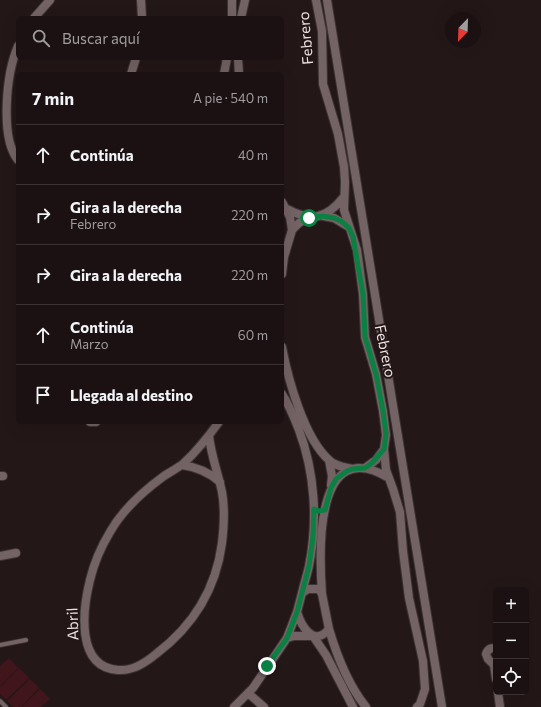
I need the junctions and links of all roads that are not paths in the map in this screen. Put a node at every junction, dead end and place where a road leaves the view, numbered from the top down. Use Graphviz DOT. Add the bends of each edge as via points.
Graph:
graph roads {
  1 [pos="50,0"];
  2 [pos="141,0"];
  3 [pos="316,0"];
  4 [pos="327,0"];
  5 [pos="232,2"];
  6 [pos="244,2"];
  7 [pos="36,16"];
  8 [pos="142,16"];
  9 [pos="232,16"];
  10 [pos="241,16"];
  11 [pos="16,51"];
  12 [pos="135,60"];
  13 [pos="227,60"];
  14 [pos="238,60"];
  15 [pos="132,72"];
  16 [pos="224,72"];
  17 [pos="239,72"];
  18 [pos="16,158"];
  19 [pos="343,198"];
  20 [pos="284,205"];
  21 [pos="323,216"];
  22 [pos="309,218"];
  23 [pos="349,228"];
  24 [pos="292,230"];
  25 [pos="284,254"];
  26 [pos="284,356"];
  27 [pos="289,377"];
  28 [pos="284,383"];
  29 [pos="284,398"];
  30 [pos="218,424"];
  31 [pos="209,436"];
  32 [pos="313,439"];
  33 [pos="304,445"];
  34 [pos="384,449"];
  35 [pos="329,460"];
  36 [pos="182,465"];
  37 [pos="365,468"];
  38 [pos="352,469"];
  39 [pos="389,478"];
  40 [pos="220,482"];
  41 [pos="331,488"];
  42 [pos="314,509"];
  43 [pos="325,510"];
  44 [pos="16,553"];
  45 [pos="0,556"];
  46 [pos="302,593"];
  47 [pos="322,594"];
  48 [pos="297,612"];
  49 [pos="328,629"];
  50 [pos="313,636"];
  51 [pos="287,638"];
  52 [pos="26,640"];
  53 [pos="0,645"];
  54 [pos="493,649"];
  55 [pos="493,662"];
  56 [pos="249,694"];
  57 [pos="498,695"];
  58 [pos="0,701"];
  59 [pos="363,706"];
  60 [pos="6,707"];
  61 [pos="234,707"];
  62 [pos="264,707"];
  63 [pos="352,707"];
  64 [pos="417,707"];
  65 [pos="442,707"];
  66 [pos="500,707"];
  1 -- 7 [label="street"];
  2 -- 8 [label="street"];
  3 -- 19 [label="street, Febrero" via="322,36 324,84 343,160"];
  4 -- 65 [label="street"];
  5 -- 6 [label="street"];
  5 -- 9 [label="street"];
  6 -- 10 [label="street"];
  11 -- 18 [label="street" via="2,102 4,136 7,146"];
  12 -- 15 [label="street"];
  13 -- 16 [label="street"];
  14 -- 17 [label="street"];
  19 -- 21 [label="street" via="336,208"];
  19 -- 23 [label="street, Febrero"];
  20 -- 22 [label="street"];
  20 -- 24 [label="street" via="290,217"];
  21 -- 22 [label="street"];
  21 -- 23 [label="street" via="341,221"];
  22 -- 24 [label="street"];
  23 -- 34 [label="street, Febrero" via="355,243 361,278 365,337 383,411 386,434"];
  24 -- 25 [label="street"];
  26 -- 27 [label="street"];
  27 -- 28 [label="street"];
  27 -- 32 [label="street"];
  29 -- 33 [label="street"];
  30 -- 31 [label="street, Abril"];
  31 -- 36 [label="street, Abril"];
  31 -- 40 [label="street, Abril"];
  32 -- 33 [label="street"];
  32 -- 35 [label="street"];
  33 -- 42 [label="street" via="310,468"];
  34 -- 37 [label="street" via="376,460"];
  34 -- 39 [label="street, Febrero"];
  35 -- 38 [label="street"];
  35 -- 41 [label="street"];
  36 -- 40 [label="street" via="203,470"];
  36 -- 40 [label="street, Abril" via="150,486 130,505 110,532 95,564 87,591 84,630 90,652 106,667 125,670 145,662 182,631 198,610 212,581 222,543 224,502"];
  37 -- 38 [label="street"];
  37 -- 39 [label="street"];
  38 -- 41 [label="street" via="336,479"];
  39 -- 64 [label="street, Febrero" via="400,512 409,598 423,661 425,689"];
  41 -- 43 [label="street"];
  42 -- 43 [label="street"];
  42 -- 46 [label="street" via="311,552"];
  43 -- 47 [label="street" via="320,558"];
  44 -- 45 [label="street"];
  46 -- 47 [label="street" via="314,588 319,589"];
  46 -- 48 [label="street"];
  47 -- 49 [label="street"];
  48 -- 50 [label="street" via="303,627"];
  48 -- 51 [label="street"];
  49 -- 50 [label="street" via="321,635"];
  49 -- 59 [label="street" via="343,668"];
  50 -- 51 [label="street"];
  50 -- 63 [label="street" via="326,655"];
  51 -- 56 [label="street"];
  52 -- 53 [label="lane"];
  54 -- 55 [label="street" via="489,649 486,654"];
  56 -- 61 [label="street"];
  56 -- 62 [label="street"];
  57 -- 66 [label="street"];
  58 -- 60 [label="lane"];
}
